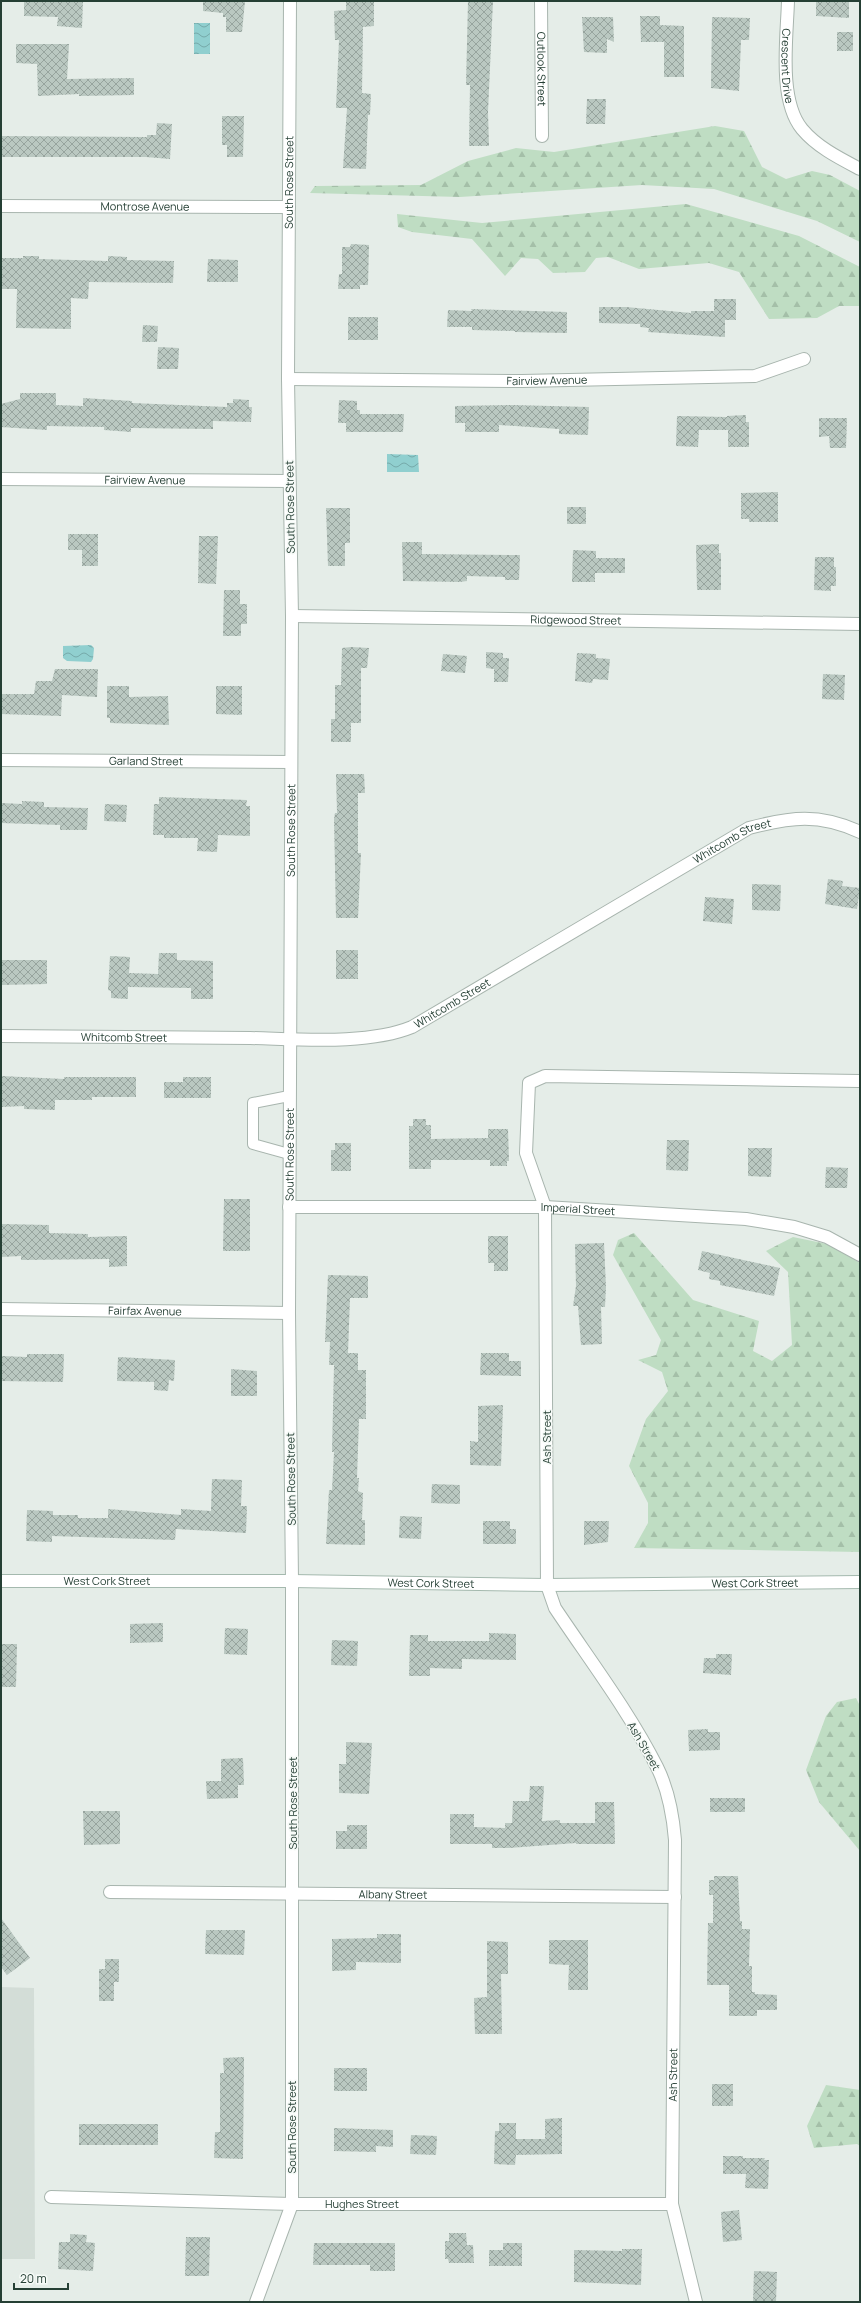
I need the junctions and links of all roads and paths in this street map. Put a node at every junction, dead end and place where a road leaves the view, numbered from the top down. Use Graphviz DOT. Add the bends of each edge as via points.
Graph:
graph roads {
  1 [pos="290,1"];
  2 [pos="541,1"];
  3 [pos="788,1"];
  4 [pos="542,136"];
  5 [pos="860,169"];
  6 [pos="1,206"];
  7 [pos="288,207"];
  8 [pos="804,359"];
  9 [pos="288,379"];
  10 [pos="1,479"];
  11 [pos="289,481"];
  12 [pos="292,616"];
  13 [pos="860,624"];
  14 [pos="1,760"];
  15 [pos="291,762"];
  16 [pos="860,832"];
  17 [pos="1,1036"];
  18 [pos="290,1039"];
  19 [pos="859,1081"];
  20 [pos="289,1096"];
  21 [pos="289,1154"];
  22 [pos="289,1207"];
  23 [pos="545,1207"];
  24 [pos="860,1255"];
  25 [pos="1,1309"];
  26 [pos="288,1313"];
  27 [pos="1,1581"];
  28 [pos="292,1581"];
  29 [pos="860,1582"];
  30 [pos="548,1585"];
  31 [pos="110,1892"];
  32 [pos="293,1893"];
  33 [pos="675,1897"];
  34 [pos="51,2196"];
  35 [pos="292,2204"];
  36 [pos="672,2204"];
  37 [pos="256,2302"];
  38 [pos="696,2302"];
  1 -- 7 [label="street, South Rose Street"];
  2 -- 4 [label="street, Outlook Street"];
  3 -- 5 [label="street, Crescent Drive" via="787,79 793,114 802,129 818,144"];
  6 -- 7 [label="street, Montrose Avenue"];
  7 -- 9 [label="street, South Rose Street"];
  8 -- 9 [label="street, Fairview Avenue" via="755,376 522,381"];
  9 -- 11 [label="street, South Rose Street"];
  10 -- 11 [label="street, Fairview Avenue"];
  11 -- 12 [label="street, South Rose Street"];
  12 -- 13 [label="street, Ridgewood Street"];
  12 -- 15 [label="street, South Rose Street"];
  14 -- 15 [label="street, Garland Street"];
  15 -- 18 [label="street, South Rose Street"];
  16 -- 18 [label="street, Whitcomb Street" via="815,818 784,818 749,828 412,1027 378,1038"];
  17 -- 18 [label="street, Whitcomb Street"];
  18 -- 20 [label="street, South Rose Street"];
  19 -- 23 [label="street, Ash Street" via="545,1076 529,1083 526,1153"];
  20 -- 21 [label="street, South Rose Street"];
  20 -- 21 [label="lane" via="252,1104 253,1144"];
  21 -- 22 [label="street, South Rose Street"];
  22 -- 23 [label="street, Imperial Street"];
  22 -- 26 [label="street, South Rose Street"];
  23 -- 24 [label="street, Imperial Street" via="746,1218 794,1227 827,1237"];
  23 -- 30 [label="street, Ash Street"];
  25 -- 26 [label="street, Fairfax Avenue"];
  26 -- 28 [label="street, South Rose Street"];
  27 -- 28 [label="street, West Cork Street"];
  28 -- 30 [label="street, West Cork Street"];
  28 -- 32 [label="street, South Rose Street"];
  29 -- 30 [label="street, West Cork Street"];
  30 -- 33 [label="street, Ash Street" via="555,1608 638,1733 658,1768 673,1819 676,1840"];
  31 -- 32 [label="street, Albany Street"];
  32 -- 33 [label="street, Albany Street"];
  32 -- 35 [label="street, South Rose Street"];
  33 -- 36 [label="street, Ash Street"];
  34 -- 35 [label="street, Hughes Street"];
  35 -- 36 [label="street, Hughes Street"];
  35 -- 37 [label="street, South Rose Street"];
  36 -- 38 [label="street, Ash Street"];
}
